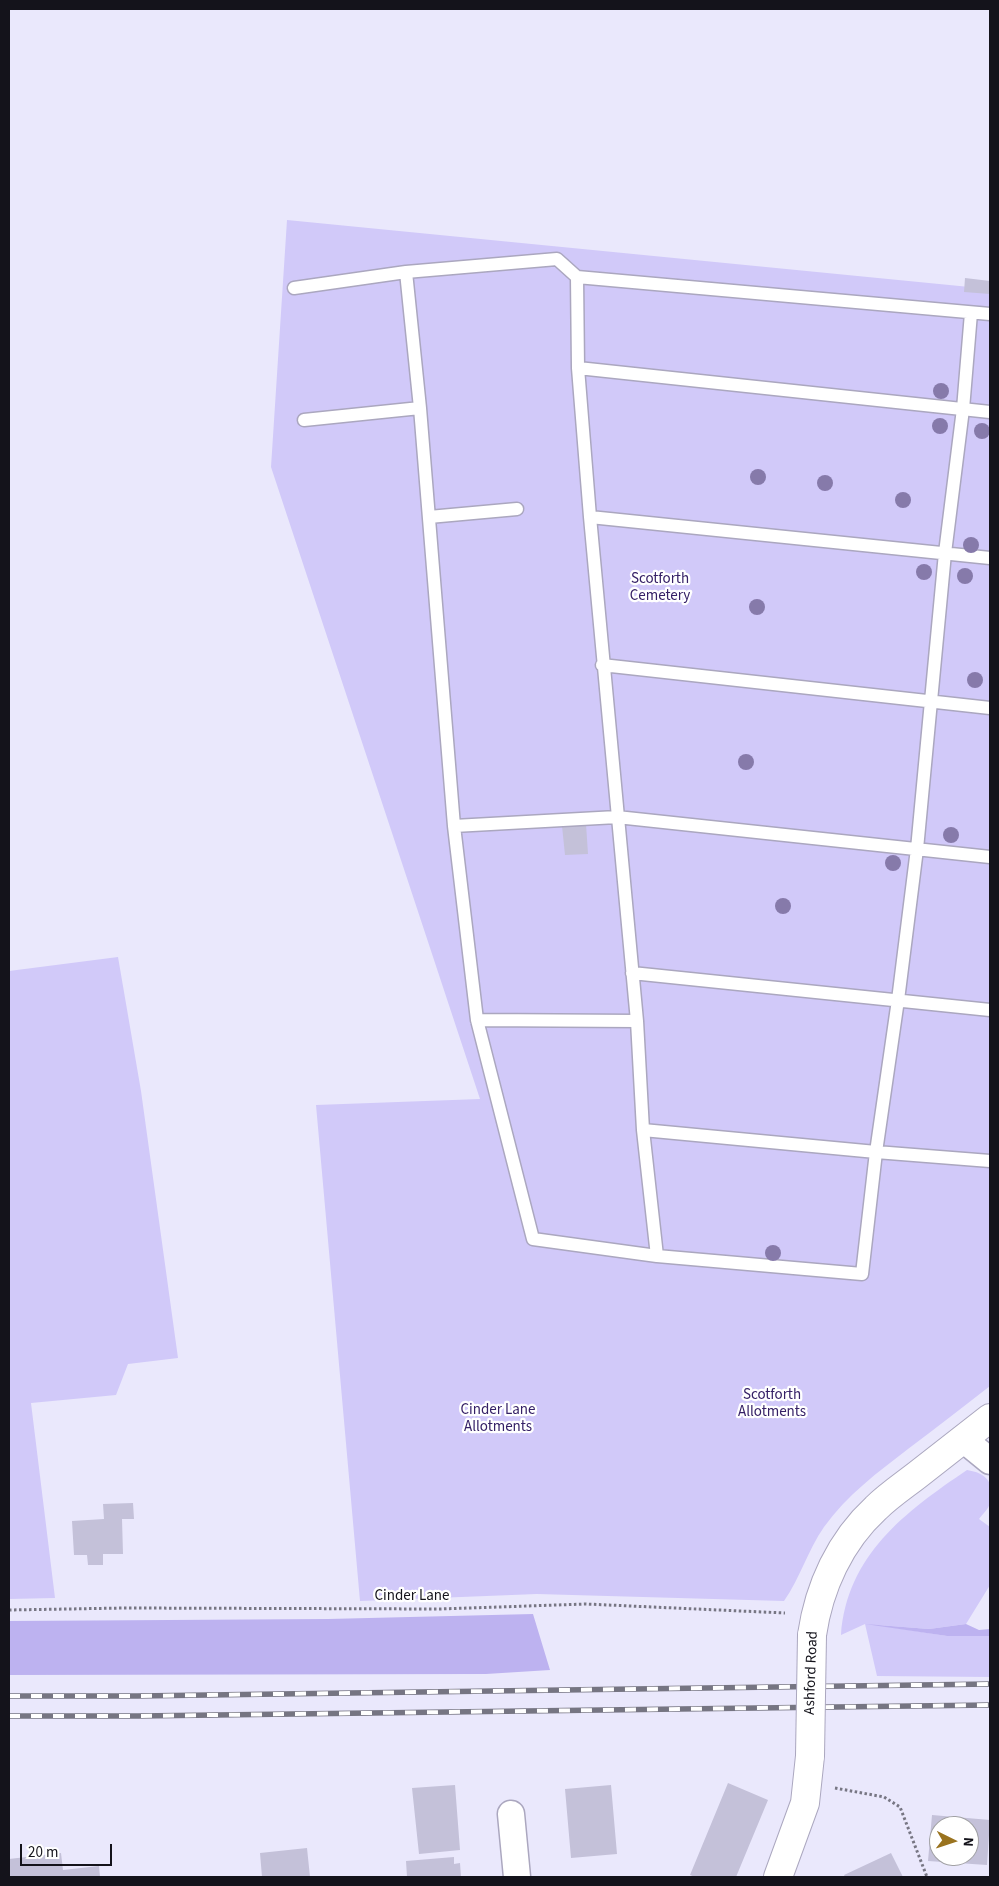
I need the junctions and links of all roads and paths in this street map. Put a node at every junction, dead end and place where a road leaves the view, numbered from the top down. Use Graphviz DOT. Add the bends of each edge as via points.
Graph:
graph roads {
  1 [pos="406,272"];
  2 [pos="577,277"];
  3 [pos="294,288"];
  4 [pos="971,313"];
  5 [pos="990,314"];
  6 [pos="578,368"];
  7 [pos="420,408"];
  8 [pos="963,409"];
  9 [pos="990,412"];
  10 [pos="304,420"];
  11 [pos="517,509"];
  12 [pos="590,517"];
  13 [pos="429,518"];
  14 [pos="945,553"];
  15 [pos="990,558"];
  16 [pos="602,665"];
  17 [pos="930,702"];
  18 [pos="990,708"];
  19 [pos="617,817"];
  20 [pos="454,826"];
  21 [pos="917,849"];
  22 [pos="990,857"];
  23 [pos="632,972"];
  24 [pos="898,1000"];
  25 [pos="990,1010"];
  26 [pos="477,1020"];
  27 [pos="637,1021"];
  28 [pos="643,1130"];
  29 [pos="876,1152"];
  30 [pos="990,1161"];
  31 [pos="656,1256"];
  32 [pos="990,1418"];
  33 [pos="964,1439"];
  34 [pos="990,1461"];
  35 [pos="9,1610"];
  36 [pos="813,1626"];
  37 [pos="808,1783"];
  38 [pos="511,1814"];
  39 [pos="517,1877"];
  40 [pos="778,1877"];
  41 [pos="926,1877"];
  1 -- 2 [label="lane" via="557,259"];
  1 -- 3 [label="lane"];
  1 -- 7 [label="lane"];
  2 -- 4 [label="lane"];
  2 -- 6 [label="lane"];
  4 -- 5 [label="lane"];
  4 -- 8 [label="lane"];
  6 -- 8 [label="lane"];
  6 -- 12 [label="lane"];
  7 -- 10 [label="lane"];
  7 -- 13 [label="lane"];
  8 -- 9 [label="lane"];
  8 -- 14 [label="lane"];
  11 -- 13 [label="lane"];
  12 -- 14 [label="lane"];
  12 -- 16 [label="lane"];
  13 -- 20 [label="lane"];
  14 -- 15 [label="lane"];
  14 -- 17 [label="lane"];
  16 -- 17 [label="lane"];
  16 -- 19 [label="lane"];
  17 -- 18 [label="lane"];
  17 -- 21 [label="lane"];
  19 -- 20 [label="lane"];
  19 -- 21 [label="lane"];
  19 -- 23 [label="lane"];
  20 -- 26 [label="lane"];
  21 -- 22 [label="lane"];
  21 -- 24 [label="lane"];
  23 -- 24 [label="lane"];
  23 -- 27 [label="lane"];
  24 -- 25 [label="lane"];
  24 -- 29 [label="lane"];
  26 -- 27 [label="lane"];
  26 -- 31 [label="lane" via="534,1239"];
  27 -- 28 [label="lane"];
  28 -- 29 [label="lane"];
  28 -- 31 [label="lane"];
  29 -- 30 [label="lane"];
  29 -- 31 [label="lane" via="862,1274"];
  32 -- 33 [label="street, Ashford Road"];
  33 -- 34 [label="street"];
  33 -- 36 [label="street, Ashford Road" via="876,1507 858,1527 841,1550 826,1581"];
  35 -- 36 [label="path, Cinder Lane" via="440,1609 586,1604 786,1613"];
  36 -- 37 [label="street, Ashford Road, bridge"];
  37 -- 40 [label="street, Ashford Road" via="805,1803"];
  37 -- 41 [label="path" via="884,1797 900,1807"];
  38 -- 39 [label="street"];
}
